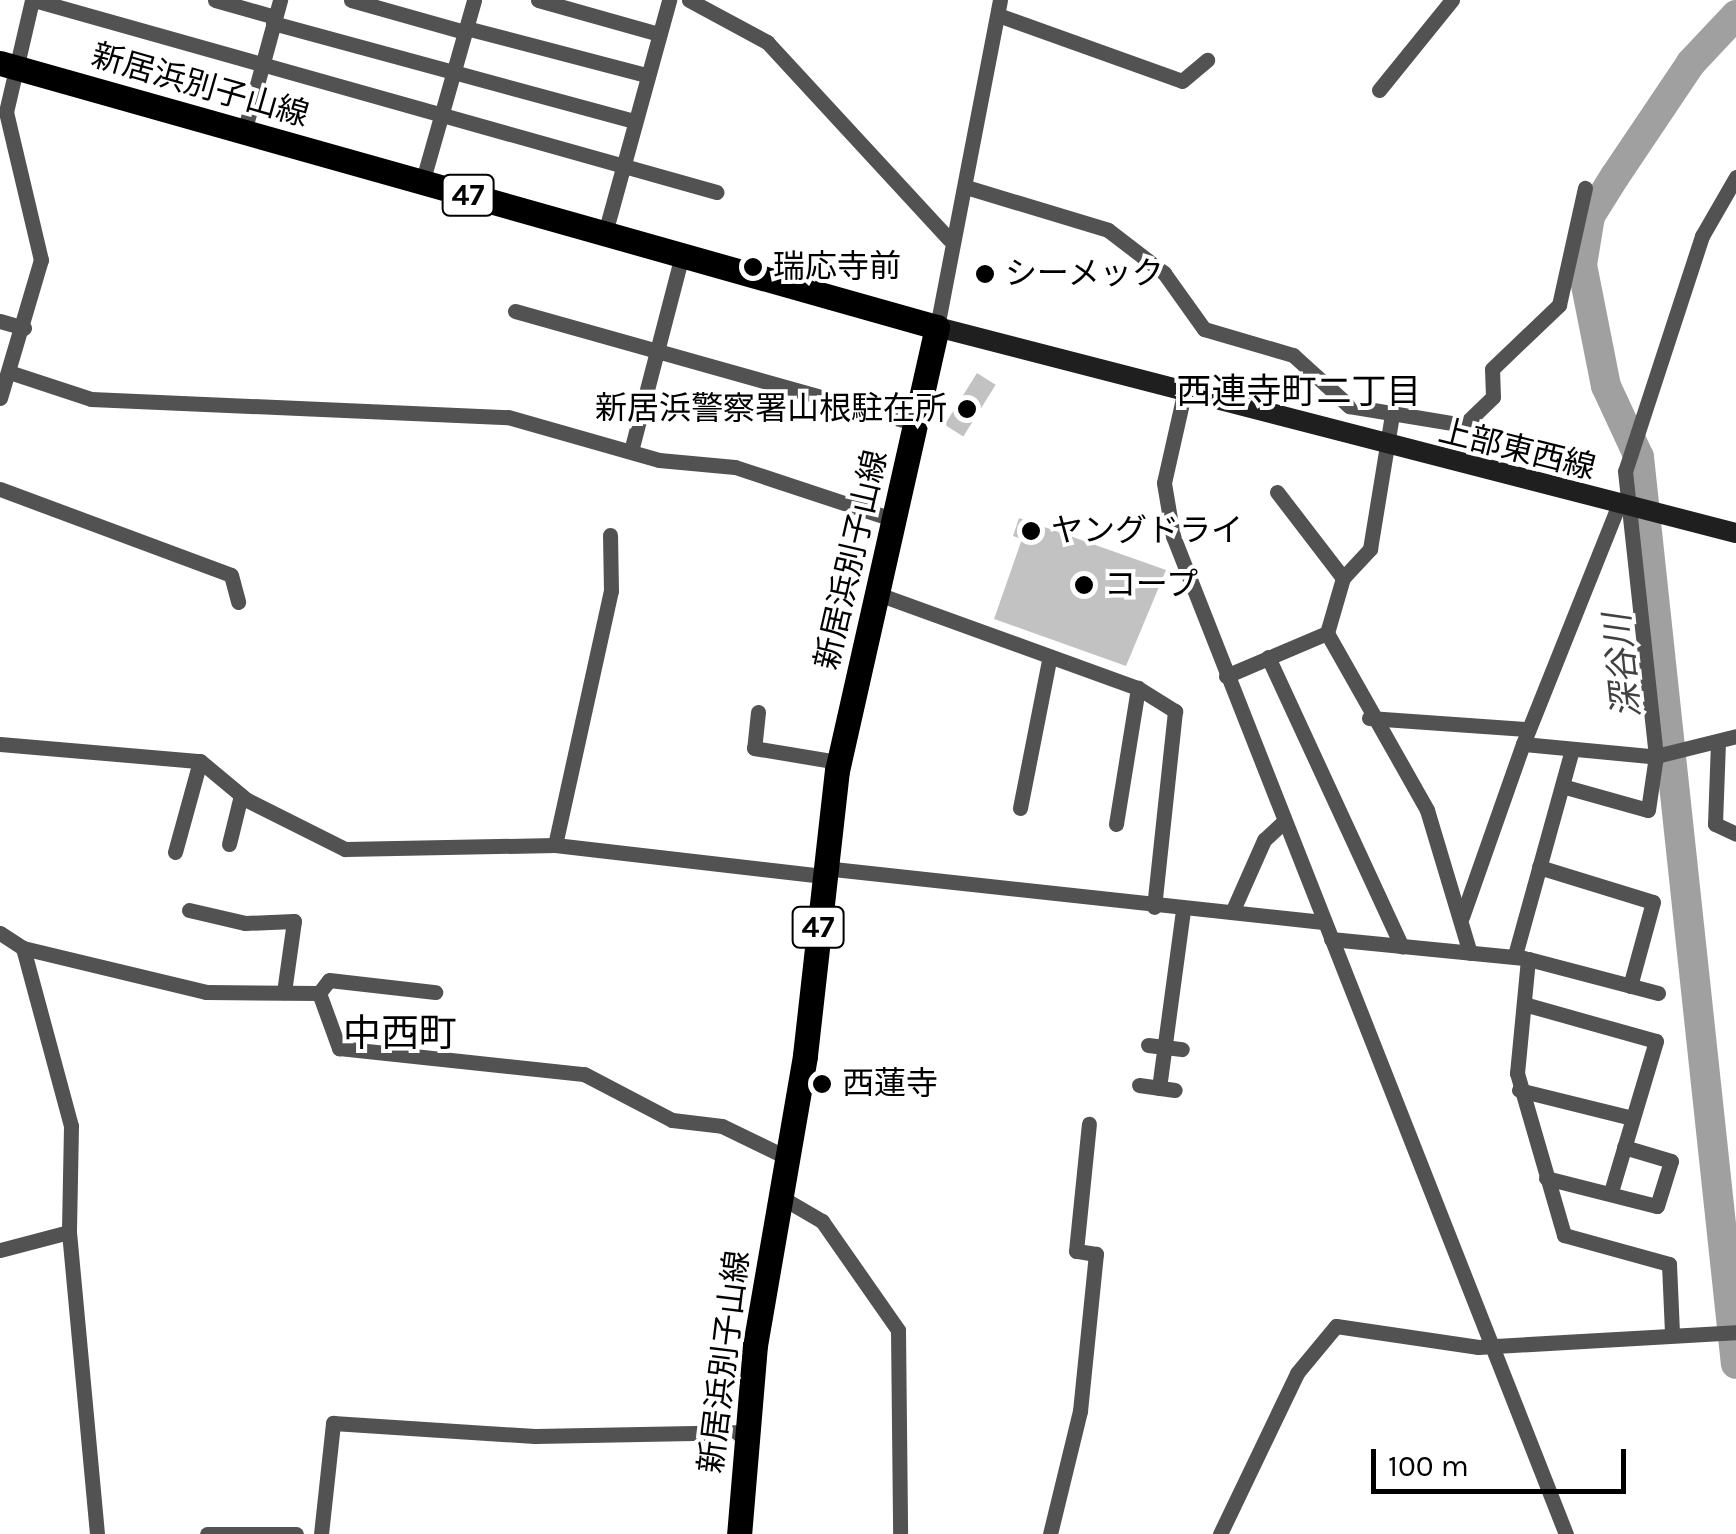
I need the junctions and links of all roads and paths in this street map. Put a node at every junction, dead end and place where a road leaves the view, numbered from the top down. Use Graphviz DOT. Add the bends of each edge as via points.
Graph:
graph roads {
  1 [pos="33,0"];
  2 [pos="215,0"];
  3 [pos="280,0"];
  4 [pos="352,0"];
  5 [pos="474,0"];
  6 [pos="538,0"];
  7 [pos="669,0"];
  8 [pos="688,0"];
  9 [pos="1452,0"];
  10 [pos="999,8"];
  11 [pos="274,20"];
  12 [pos="466,30"];
  13 [pos="659,34"];
  14 [pos="1206,60"];
  15 [pos="6,65"];
  16 [pos="262,65"];
  17 [pos="454,72"];
  18 [pos="647,75"];
  19 [pos="1379,90"];
  20 [pos="441,116"];
  21 [pos="634,120"];
  22 [pos="244,132"];
  23 [pos="624,166"];
  24 [pos="1736,177"];
  25 [pos="422,182"];
  26 [pos="966,187"];
  27 [pos="1585,188"];
  28 [pos="716,192"];
  29 [pos="606,234"];
  30 [pos="949,240"];
  31 [pos="682,255"];
  32 [pos="515,311"];
  33 [pos="0,322"];
  34 [pos="937,327"];
  35 [pos="24,328"];
  36 [pos="657,352"];
  37 [pos="9,372"];
  38 [pos="1184,394"];
  39 [pos="0,398"];
  40 [pos="1392,415"];
  41 [pos="916,424"];
  42 [pos="1384,448"];
  43 [pos="631,451"];
  44 [pos="0,489"];
  45 [pos="1276,492"];
  46 [pos="1623,507"];
  47 [pos="895,520"];
  48 [pos="1736,533"];
  49 [pos="610,535"];
  50 [pos="1343,578"];
  51 [pos="878,594"];
  52 [pos="238,602"];
  53 [pos="1327,633"];
  54 [pos="1268,657"];
  55 [pos="1049,660"];
  56 [pos="1226,676"];
  57 [pos="1138,688"];
  58 [pos="758,712"];
  59 [pos="1369,718"];
  60 [pos="1526,736"];
  61 [pos="1736,736"];
  62 [pos="1718,742"];
  63 [pos="0,744"];
  64 [pos="1570,753"];
  65 [pos="1660,756"];
  66 [pos="200,761"];
  67 [pos="839,762"];
  68 [pos="1562,786"];
  69 [pos="240,795"];
  70 [pos="1020,808"];
  71 [pos="1282,823"];
  72 [pos="1116,824"];
  73 [pos="1736,834"];
  74 [pos="229,844"];
  75 [pos="556,845"];
  76 [pos="175,852"];
  77 [pos="1540,867"];
  78 [pos="824,872"];
  79 [pos="1154,907"];
  80 [pos="189,910"];
  81 [pos="1233,910"];
  82 [pos="1184,911"];
  83 [pos="1462,917"];
  84 [pos="1323,922"];
  85 [pos="0,933"];
  86 [pos="1331,939"];
  87 [pos="1402,946"];
  88 [pos="22,948"];
  89 [pos="1470,953"];
  90 [pos="1522,957"];
  91 [pos="1630,986"];
  92 [pos="284,992"];
  93 [pos="435,992"];
  94 [pos="1658,993"];
  95 [pos="319,994"];
  96 [pos="1524,1004"];
  97 [pos="1156,1046"];
  98 [pos="1182,1049"];
  99 [pos="1139,1086"];
  100 [pos="1519,1090"];
  101 [pos="1632,1118"];
  102 [pos="1088,1124"];
  103 [pos="1624,1147"];
  104 [pos="786,1157"];
  105 [pos="1546,1178"];
  106 [pos="1611,1192"];
  107 [pos="780,1196"];
  108 [pos="70,1232"];
  109 [pos="0,1250"];
  110 [pos="1730,1332"];
  111 [pos="1672,1334"];
  112 [pos="1488,1342"];
  113 [pos="747,1432"];
  114 [pos="96,1534"];
  115 [pos="207,1534"];
  116 [pos="296,1534"];
  117 [pos="321,1534"];
  118 [pos="739,1534"];
  119 [pos="900,1534"];
  120 [pos="1050,1534"];
  121 [pos="1220,1534"];
  122 [pos="1566,1534"];
  1 -- 15 [label="street"];
  1 -- 16 [label="street"];
  2 -- 11 [label="street"];
  3 -- 11 [label="street"];
  4 -- 12 [label="street"];
  5 -- 12 [label="street"];
  6 -- 13 [label="street"];
  7 -- 13 [label="street"];
  8 -- 30 [label="street" via="766,42"];
  9 -- 19 [label="street"];
  10 -- 14 [label="street" via="1182,81"];
  10 -- 26 [label="street"];
  11 -- 16 [label="street"];
  11 -- 17 [label="street"];
  12 -- 17 [label="street"];
  12 -- 18 [label="street"];
  13 -- 18 [label="street"];
  15 -- 22 [label="main road, 新居浜別子山線 / 47"];
  15 -- 35 [label="street" via="6,112 41,260"];
  16 -- 20 [label="street"];
  16 -- 22 [label="street"];
  17 -- 20 [label="street"];
  17 -- 21 [label="street"];
  18 -- 21 [label="street"];
  20 -- 23 [label="street"];
  20 -- 25 [label="street"];
  21 -- 23 [label="street"];
  22 -- 25 [label="main road, 新居浜別子山線 / 47"];
  23 -- 28 [label="street"];
  23 -- 29 [label="street"];
  24 -- 46 [label="street" via="1702,236 1628,456"];
  25 -- 29 [label="main road, 新居浜別子山線 / 47"];
  26 -- 30 [label="street"];
  26 -- 40 [label="street" via="1108,230 1164,273 1215,336 1293,355 1335,399"];
  27 -- 40 [label="street" via="1560,304 1492,368 1493,396 1464,425"];
  29 -- 31 [label="main road, 新居浜別子山線 / 47"];
  30 -- 34 [label="street"];
  31 -- 34 [label="main road, 新居浜別子山線 / 47"];
  31 -- 36 [label="street"];
  32 -- 36 [label="street"];
  33 -- 35 [label="street"];
  34 -- 38 [label="street, 上部東西線"];
  34 -- 41 [label="main road, 新居浜別子山線 / 47"];
  35 -- 37 [label="street"];
  36 -- 41 [label="street"];
  36 -- 43 [label="street"];
  37 -- 39 [label="street"];
  37 -- 43 [label="street" via="91,399 508,417"];
  38 -- 42 [label="street, 上部東西線"];
  38 -- 56 [label="street" via="1164,482 1173,536"];
  40 -- 42 [label="street"];
  41 -- 47 [label="main road, 新居浜別子山線 / 47"];
  42 -- 46 [label="street, 上部東西線"];
  42 -- 50 [label="street" via="1370,549"];
  43 -- 47 [label="street" via="735,466"];
  44 -- 52 [label="street" via="231,575"];
  45 -- 50 [label="street"];
  46 -- 48 [label="street, 上部東西線"];
  46 -- 60 [label="street"];
  46 -- 65 [label="street"];
  47 -- 51 [label="main road, 新居浜別子山線 / 47"];
  49 -- 75 [label="street" via="611,591"];
  50 -- 53 [label="street"];
  51 -- 55 [label="street"];
  51 -- 67 [label="main road, 新居浜別子山線 / 47"];
  53 -- 54 [label="street"];
  53 -- 59 [label="street"];
  54 -- 56 [label="street"];
  54 -- 87 [label="street"];
  55 -- 57 [label="street"];
  55 -- 70 [label="street"];
  56 -- 71 [label="street"];
  57 -- 72 [label="street"];
  57 -- 79 [label="street" via="1175,711 1180,730"];
  58 -- 67 [label="street" via="754,748"];
  59 -- 60 [label="street"];
  59 -- 83 [label="street" via="1427,810"];
  60 -- 64 [label="street"];
  60 -- 83 [label="street"];
  61 -- 62 [label="street"];
  62 -- 65 [label="street"];
  62 -- 73 [label="street" via="1715,824"];
  63 -- 66 [label="street"];
  64 -- 65 [label="street"];
  64 -- 68 [label="street"];
  65 -- 68 [label="street" via="1655,803 1648,810"];
  66 -- 69 [label="street"];
  66 -- 76 [label="street"];
  67 -- 78 [label="main road, 新居浜別子山線 / 47"];
  68 -- 77 [label="street"];
  69 -- 74 [label="street"];
  69 -- 75 [label="street" via="345,849"];
  71 -- 81 [label="street" via="1264,840"];
  71 -- 84 [label="street"];
  75 -- 78 [label="street"];
  77 -- 90 [label="street"];
  77 -- 91 [label="street" via="1653,902"];
  78 -- 79 [label="street"];
  78 -- 104 [label="main road, 新居浜別子山線 / 47"];
  79 -- 82 [label="street"];
  80 -- 92 [label="street" via="294,921"];
  81 -- 82 [label="street"];
  81 -- 84 [label="street"];
  82 -- 97 [label="street" via="1182,988"];
  83 -- 89 [label="street"];
  84 -- 86 [label="street"];
  85 -- 88 [label="street"];
  86 -- 87 [label="street"];
  86 -- 112 [label="street"];
  87 -- 89 [label="street"];
  88 -- 92 [label="street" via="206,992"];
  88 -- 108 [label="street" via="70,1126"];
  89 -- 90 [label="street"];
  90 -- 91 [label="street"];
  90 -- 96 [label="street"];
  91 -- 94 [label="street"];
  92 -- 95 [label="street"];
  93 -- 95 [label="street" via="329,980"];
  95 -- 104 [label="street" via="339,1048 584,1074 672,1120 722,1126"];
  96 -- 100 [label="street"];
  96 -- 101 [label="street" via="1656,1041"];
  97 -- 98 [label="street"];
  97 -- 99 [label="street" via="1167,1089"];
  100 -- 101 [label="street"];
  100 -- 105 [label="street"];
  101 -- 103 [label="street"];
  102 -- 120 [label="street" via="1076,1251 1096,1254 1080,1412"];
  103 -- 106 [label="street"];
  103 -- 106 [label="street" via="1671,1161 1657,1206"];
  104 -- 107 [label="main road, 新居浜別子山線 / 47"];
  105 -- 106 [label="street"];
  105 -- 111 [label="street" via="1573,1245 1669,1264"];
  107 -- 113 [label="main road, 新居浜別子山線 / 47"];
  107 -- 119 [label="street" via="822,1221 898,1330"];
  108 -- 109 [label="street"];
  108 -- 114 [label="street"];
  110 -- 111 [label="street"];
  111 -- 112 [label="street"];
  112 -- 121 [label="street" via="1464,1346 1336,1326 1297,1374"];
  112 -- 122 [label="street"];
  113 -- 117 [label="street" via="535,1436 333,1424 326,1427"];
  113 -- 118 [label="main road, 新居浜別子山線 / 47"];
  115 -- 116 [label="street"];
}
